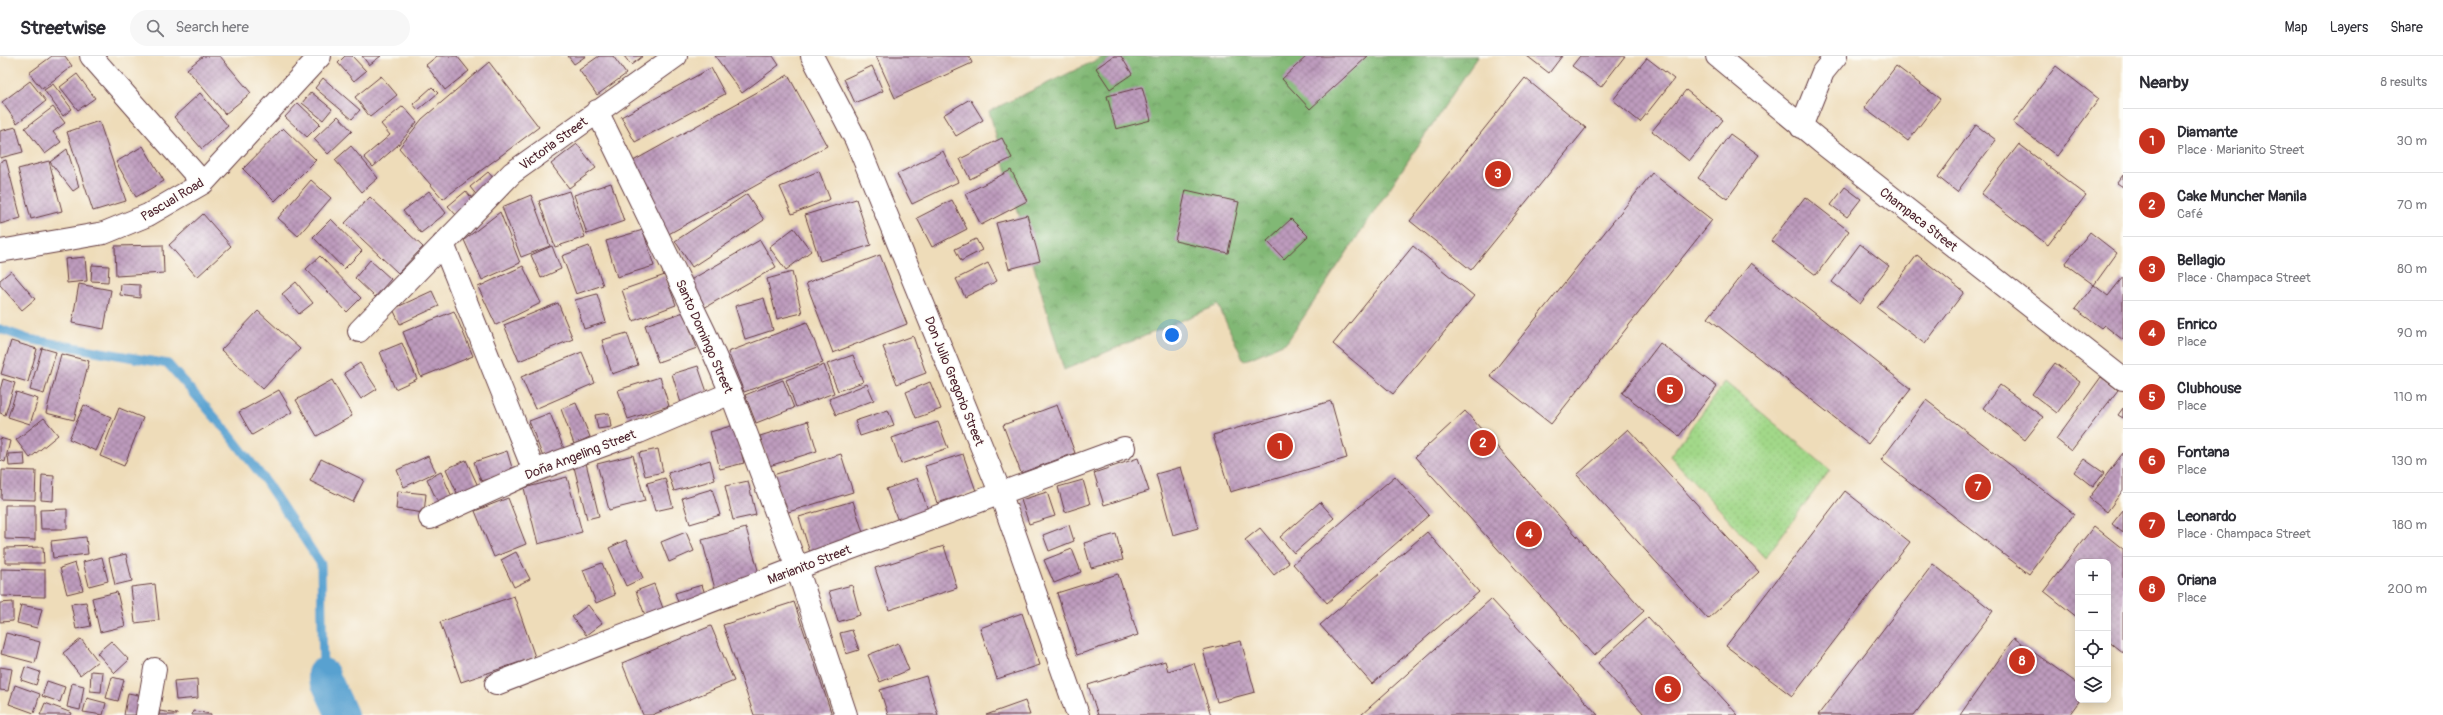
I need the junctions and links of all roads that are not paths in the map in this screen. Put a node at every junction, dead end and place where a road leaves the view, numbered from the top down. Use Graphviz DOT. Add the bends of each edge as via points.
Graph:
graph roads {
  1 [pos="91,56"];
  2 [pos="320,56"];
  3 [pos="676,56"];
  4 [pos="812,56"];
  5 [pos="1717,56"];
  6 [pos="1836,56"];
  7 [pos="597,111"];
  8 [pos="1801,127"];
  9 [pos="203,183"];
  10 [pos="443,244"];
  11 [pos="0,252"];
  12 [pos="359,330"];
  13 [pos="2123,379"];
  14 [pos="730,393"];
  15 [pos="1124,448"];
  16 [pos="534,471"];
  17 [pos="1000,492"];
  18 [pos="430,518"];
  19 [pos="797,568"];
  20 [pos="155,669"];
  21 [pos="496,684"];
  22 [pos="147,715"];
  23 [pos="846,715"];
  24 [pos="1078,715"];
  1 -- 9 [label="street"];
  2 -- 9 [label="street, Pascual Road"];
  3 -- 7 [label="street, Victoria Street"];
  4 -- 17 [label="street, Don Julio Gregorio Street" via="856,140"];
  5 -- 8 [label="street, Champaca Street"];
  6 -- 8 [label="street" via="1823,72"];
  7 -- 10 [label="street, Victoria Street" via="512,173"];
  7 -- 14 [label="street, Santo Domingo Street" via="705,333"];
  8 -- 13 [label="street, Champaca Street"];
  9 -- 11 [label="street, Pascual Road" via="148,215 104,233"];
  10 -- 12 [label="street, Victoria Street"];
  10 -- 16 [label="street"];
  14 -- 16 [label="street, Doña Angeling Street" via="639,432"];
  14 -- 19 [label="street, Santo Domingo Street"];
  15 -- 17 [label="street, Marianito Street"];
  16 -- 18 [label="street, Doña Angeling Street"];
  17 -- 19 [label="street, Marianito Street"];
  17 -- 24 [label="street, Don Julio Gregorio Street"];
  19 -- 21 [label="street, Marianito Street"];
  19 -- 23 [label="street, Santo Domingo Street"];
  20 -- 22 [label="street"];
}
